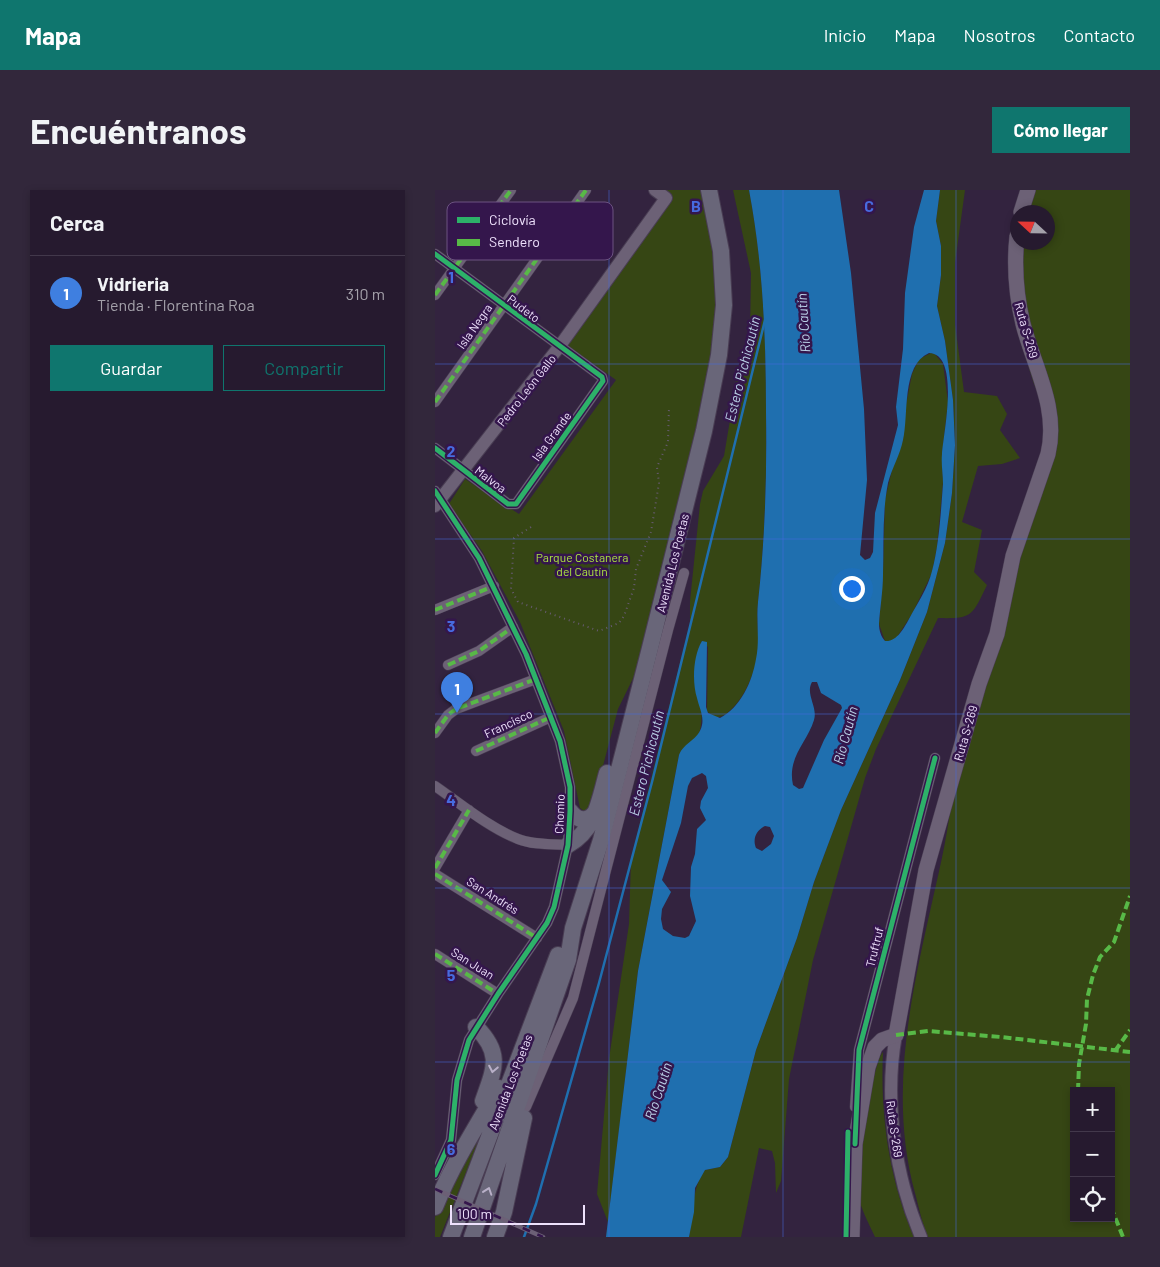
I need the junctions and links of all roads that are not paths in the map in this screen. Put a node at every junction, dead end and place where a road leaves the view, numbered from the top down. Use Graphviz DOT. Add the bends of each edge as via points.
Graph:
graph roads {
  1 [pos="511,190"];
  2 [pos="586,190"];
  3 [pos="655,190"];
  4 [pos="709,190"];
  5 [pos="1028,190"];
  6 [pos="502,202"];
  7 [pos="578,202"];
  8 [pos="1023,205"];
  9 [pos="1017,250"];
  10 [pos="435,254"];
  11 [pos="460,260"];
  12 [pos="537,260"];
  13 [pos="454,268"];
  14 [pos="435,295"];
  15 [pos="504,306"];
  16 [pos="559,347"];
  17 [pos="602,377"];
  18 [pos="435,402"];
  19 [pos="435,448"];
  20 [pos="463,470"];
  21 [pos="437,498"];
  22 [pos="513,505"];
  23 [pos="684,573"];
  24 [pos="494,586"];
  25 [pos="435,610"];
  26 [pos="513,627"];
  27 [pos="448,665"];
  28 [pos="646,665"];
  29 [pos="537,678"];
  30 [pos="551,717"];
  31 [pos="435,733"];
  32 [pos="475,751"];
  33 [pos="935,758"];
  34 [pos="435,786"];
  35 [pos="469,810"];
  36 [pos="570,811"];
  37 [pos="596,811"];
  38 [pos="568,845"];
  39 [pos="435,868"];
  40 [pos="435,874"];
  41 [pos="573,928"];
  42 [pos="537,938"];
  43 [pos="435,954"];
  44 [pos="498,994"];
  45 [pos="549,1011"];
  46 [pos="477,1027"];
  47 [pos="896,1035"];
  48 [pos="523,1047"];
  49 [pos="526,1107"];
  50 [pos="459,1141"];
  51 [pos="855,1144"];
  52 [pos="435,1175"];
  53 [pos="435,1207"];
  54 [pos="451,1237"];
  55 [pos="472,1237"];
  56 [pos="495,1237"];
  57 [pos="852,1237"];
  58 [pos="921,1237"];
  1 -- 6 [label="street"];
  2 -- 7 [label="street, Isla Negra"];
  3 -- 16 [label="street, Pedro León Gallo" via="666,198"];
  4 -- 28 [label="main road, Avenida Los Poetas" via="721,260 724,305 719,355 704,431"];
  5 -- 8 [label="main road"];
  9 -- 47 [label="main road, Ruta S-269" via="1020,308 1051,410 1052,438 1013,556 997,634 979,684 926,870"];
  10 -- 13 [label="street, Pudeto"];
  11 -- 13 [label="street"];
  12 -- 15 [label="street, Isla Negra"];
  13 -- 14 [label="street"];
  13 -- 15 [label="street, Pudeto"];
  15 -- 16 [label="street, Pudeto"];
  15 -- 18 [label="street, Isla Negra"];
  16 -- 17 [label="street, Pudeto"];
  16 -- 20 [label="street, Pedro León Gallo"];
  17 -- 22 [label="street, Isla Grande" via="602,386 519,502"];
  19 -- 20 [label="street, Malvoa"];
  20 -- 21 [label="street, Pedro León Gallo"];
  20 -- 22 [label="street, Malvoa"];
  21 -- 24 [label="street, Chomio"];
  23 -- 49 [label="street" via="573,998"];
  24 -- 25 [label="street"];
  24 -- 26 [label="street, Chomio"];
  26 -- 27 [label="street" via="479,651"];
  26 -- 29 [label="street, Chomio"];
  28 -- 37 [label="main road" via="626,706"];
  28 -- 41 [label="main road, Avenida Los Poetas" via="601,840"];
  29 -- 30 [label="street, Chomio"];
  29 -- 31 [label="street" via="456,709"];
  30 -- 32 [label="street, Francisco"];
  30 -- 36 [label="street, Chomio" via="570,787"];
  33 -- 51 [label="street, Truftruf" via="859,1050"];
  34 -- 35 [label="street"];
  35 -- 38 [label="street" via="518,839"];
  35 -- 39 [label="street"];
  36 -- 37 [label="main road" via="583,819"];
  36 -- 38 [label="street, Chomio"];
  37 -- 38 [label="main road" via="586,831"];
  38 -- 42 [label="street, Chomio" via="554,907"];
  40 -- 42 [label="street, San Andrés"];
  41 -- 45 [label="main road, Avenida Los Poetas" via="568,960"];
  41 -- 48 [label="main road, Avenida Los Poetas" via="558,956"];
  42 -- 44 [label="street, Chomio"];
  43 -- 44 [label="street, San Juan"];
  44 -- 46 [label="street, Chomio"];
  45 -- 49 [label="main road"];
  55 -- 45 [label="main road, Avenida Los Poetas, one-way"];
  46 -- 50 [label="street, Chomio" via="461,1062 453,1104"];
  46 -- 50 [label="main road, one-way" via="491,1044 495,1061 479,1116"];
  47 -- 51 [label="main road, Truftruf" via="882,1040 871,1056"];
  47 -- 58 [label="street, Ruta S-269" via="890,1081 891,1115 905,1186"];
  48 -- 50 [label="main road"];
  48 -- 54 [label="main road, Avenida Los Poetas"];
  49 -- 56 [label="main road" via="504,1212"];
  50 -- 52 [label="street"];
  50 -- 53 [label="main road"];
  51 -- 57 [label="main road, Truftruf"];
}
